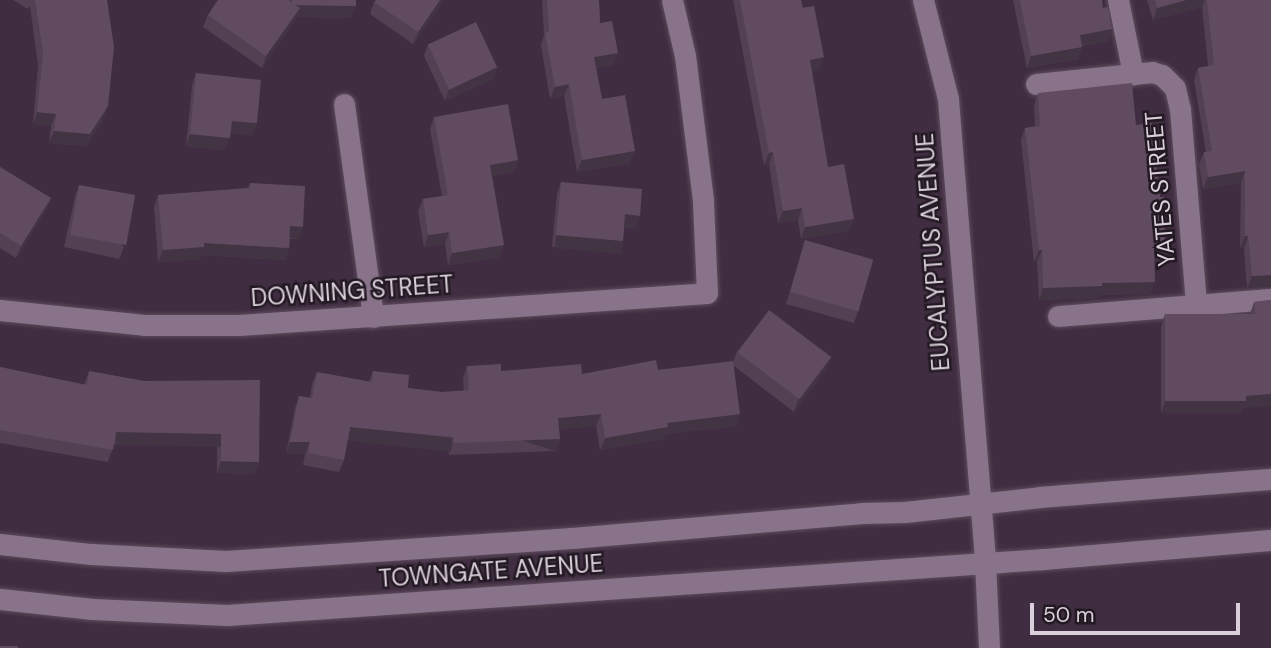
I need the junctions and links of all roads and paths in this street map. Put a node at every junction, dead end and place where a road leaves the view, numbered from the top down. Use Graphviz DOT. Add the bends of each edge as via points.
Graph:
graph roads {
  1 [pos="672,0"];
  2 [pos="923,0"];
  3 [pos="1118,0"];
  4 [pos="1133,74"];
  5 [pos="1036,84"];
  6 [pos="344,104"];
  7 [pos="1271,299"];
  8 [pos="1196,305"];
  9 [pos="0,310"];
  10 [pos="1058,316"];
  11 [pos="373,317"];
  12 [pos="1271,479"];
  13 [pos="979,503"];
  14 [pos="1271,540"];
  15 [pos="0,544"];
  16 [pos="985,562"];
  17 [pos="0,598"];
  18 [pos="989,648"];
  1 -- 11 [label="street, DOWNING STREET" via="685,56 703,200 707,293"];
  2 -- 13 [label="street, EUCALYPTUS AVENUE" via="948,99"];
  3 -- 4 [label="street"];
  4 -- 5 [label="street, YATES STREET"];
  4 -- 8 [label="street, YATES STREET" via="1162,75 1175,88"];
  6 -- 11 [label="street"];
  7 -- 8 [label="street"];
  8 -- 10 [label="street"];
  9 -- 11 [label="street, DOWNING STREET" via="144,325"];
  12 -- 13 [label="street"];
  13 -- 15 [label="street, TOWNGATE AVENUE" via="572,538 226,561"];
  13 -- 16 [label="street, EUCALYPTUS AVENUE"];
  14 -- 16 [label="street"];
  16 -- 17 [label="street, TOWNGATE AVENUE" via="227,615 92,609"];
  16 -- 18 [label="street, EUCALYPTUS AVENUE"];
}
